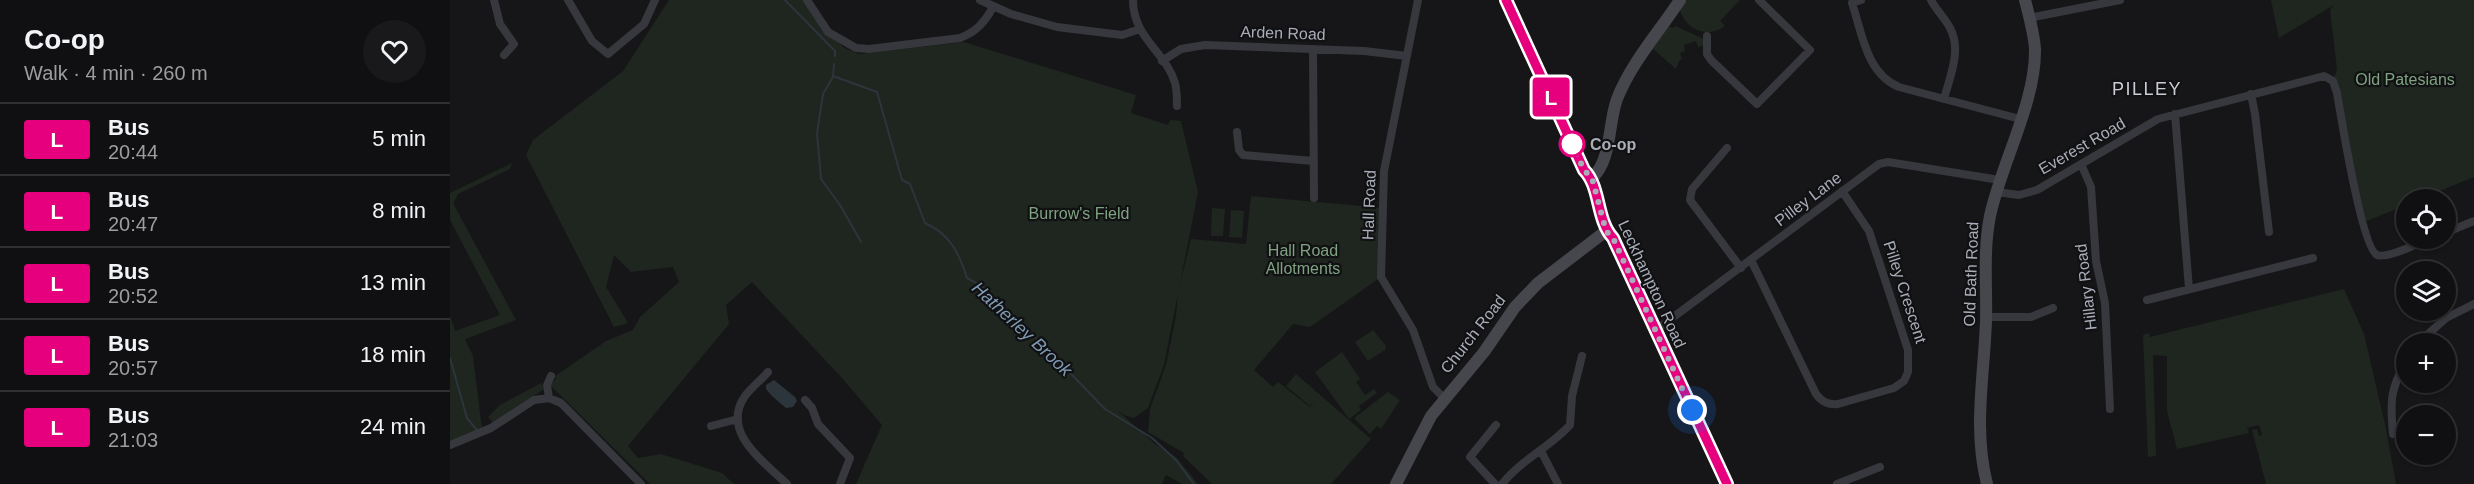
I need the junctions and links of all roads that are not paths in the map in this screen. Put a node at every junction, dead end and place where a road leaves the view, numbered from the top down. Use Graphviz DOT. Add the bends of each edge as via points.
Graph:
graph roads {
  1 [pos="494,0"];
  2 [pos="655,0"];
  3 [pos="807,0"];
  4 [pos="980,0"];
  5 [pos="1133,0"];
  6 [pos="1418,0"];
  7 [pos="1506,0"];
  8 [pos="1680,0"];
  9 [pos="1759,0"];
  10 [pos="1862,0"];
  11 [pos="1931,0"];
  12 [pos="2025,0"];
  13 [pos="2120,0"];
  14 [pos="570,1"];
  15 [pos="993,7"];
  16 [pos="2029,18"];
  17 [pos="1140,29"];
  18 [pos="1707,36"];
  19 [pos="1313,49"];
  20 [pos="504,55"];
  21 [pos="1407,56"];
  22 [pos="1162,61"];
  23 [pos="2251,94"];
  24 [pos="1944,99"];
  25 [pos="1177,106"];
  26 [pos="2175,114"];
  27 [pos="2020,119"];
  28 [pos="1237,132"];
  29 [pos="1727,148"];
  30 [pos="1313,161"];
  31 [pos="2081,164"];
  32 [pos="1592,178"];
  33 [pos="2000,180"];
  34 [pos="1842,191"];
  35 [pos="1996,192"];
  36 [pos="1314,198"];
  37 [pos="2474,221"];
  38 [pos="2456,228"];
  39 [pos="1606,231"];
  40 [pos="2268,232"];
  41 [pos="2404,249"];
  42 [pos="2313,258"];
  43 [pos="1751,260"];
  44 [pos="1741,268"];
  45 [pos="2189,289"];
  46 [pos="2147,300"];
  47 [pos="2474,304"];
  48 [pos="2053,308"];
  49 [pos="1986,317"];
  50 [pos="1656,330"];
  51 [pos="2429,333"];
  52 [pos="1582,357"];
  53 [pos="768,372"];
  54 [pos="551,376"];
  55 [pos="2396,382"];
  56 [pos="549,398"];
  57 [pos="1444,398"];
  58 [pos="805,400"];
  59 [pos="2110,409"];
  60 [pos="738,419"];
  61 [pos="1496,425"];
  62 [pos="711,426"];
  63 [pos="2393,434"];
  64 [pos="450,445"];
  65 [pos="1541,451"];
  66 [pos="1880,467"];
  67 [pos="641,484"];
  68 [pos="787,484"];
  69 [pos="840,484"];
  70 [pos="1396,484"];
  71 [pos="1495,484"];
  72 [pos="1502,484"];
  73 [pos="1558,484"];
  74 [pos="1727,484"];
  75 [pos="1837,484"];
  76 [pos="1987,484"];
  1 -- 20 [label="street" via="500,24 514,44"];
  2 -- 14 [label="street" via="644,24 608,54 592,41"];
  3 -- 15 [label="street" via="828,32 849,45 869,49 960,38 982,24"];
  4 -- 15 [label="street"];
  5 -- 17 [label="street"];
  6 -- 21 [label="street, Hall Road"];
  7 -- 32 [label="street, Leckhampton Road" via="1584,170"];
  8 -- 32 [label="street" via="1617,99 1602,166"];
  9 -- 18 [label="street" via="1810,50 1757,104 1711,60"];
  10 -- 24 [label="street" via="1852,3 1871,62 1878,72 1899,87"];
  11 -- 24 [label="street" via="1955,41"];
  12 -- 16 [label="street, Old Bath Road"];
  13 -- 16 [label="street"];
  15 -- 17 [label="street" via="1073,30 1122,35"];
  16 -- 27 [label="street, Old Bath Road" via="2034,65"];
  17 -- 22 [label="street"];
  19 -- 21 [label="street, Arden Road"];
  19 -- 22 [label="street, Arden Road" via="1194,45 1181,48"];
  19 -- 30 [label="street"];
  21 -- 57 [label="street, Hall Road" via="1384,171 1381,277 1413,330 1433,387"];
  22 -- 25 [label="street" via="1175,83"];
  23 -- 26 [label="street, Everest Road"];
  23 -- 40 [label="street"];
  23 -- 41 [label="street, Everest Road" via="2329,77 2334,84 2368,243 2375,254 2387,256"];
  24 -- 27 [label="street"];
  26 -- 31 [label="street, Everest Road" via="2158,119"];
  26 -- 45 [label="street"];
  27 -- 33 [label="street, Old Bath Road"];
  28 -- 30 [label="street" via="1243,155"];
  29 -- 44 [label="street" via="1692,189 1690,200"];
  30 -- 36 [label="street"];
  31 -- 35 [label="street, Everest Road" via="2027,194"];
  31 -- 59 [label="street, Hillary Road" via="2091,187 2096,261 2105,303"];
  32 -- 39 [label="street, Leckhampton Road"];
  33 -- 34 [label="street, Pilley Lane" via="1888,162 1876,166"];
  33 -- 35 [label="street, Old Bath Road"];
  34 -- 43 [label="street, Pilley Lane"];
  34 -- 43 [label="street, Pilley Crescent" via="1869,231 1908,350 1908,372 1897,386 1838,404 1822,400"];
  35 -- 49 [label="street, Old Bath Road" via="1987,238"];
  37 -- 38 [label="street"];
  39 -- 50 [label="street, Leckhampton Road" via="1613,238"];
  39 -- 57 [label="street, Church Road" via="1527,293"];
  42 -- 45 [label="street"];
  43 -- 44 [label="street, Pilley Lane"];
  44 -- 50 [label="street, Pilley Lane"];
  45 -- 46 [label="street"];
  47 -- 51 [label="street" via="2446,318"];
  48 -- 49 [label="street" via="2031,317"];
  49 -- 76 [label="street, Old Bath Road" via="1978,418"];
  50 -- 74 [label="street, Leckhampton Road"];
  52 -- 65 [label="street" via="1572,396 1570,425"];
  53 -- 60 [label="street" via="746,396"];
  54 -- 56 [label="street"];
  55 -- 63 [label="street" via="2391,392"];
  56 -- 64 [label="street" via="534,400 491,428"];
  56 -- 67 [label="street" via="561,403"];
  57 -- 70 [label="street, Church Road"];
  58 -- 69 [label="street" via="818,424 850,458"];
  60 -- 62 [label="street"];
  60 -- 68 [label="street" via="747,445"];
  61 -- 71 [label="street" via="1470,457"];
  65 -- 72 [label="street"];
  65 -- 73 [label="street"];
  66 -- 75 [label="street"];
}
